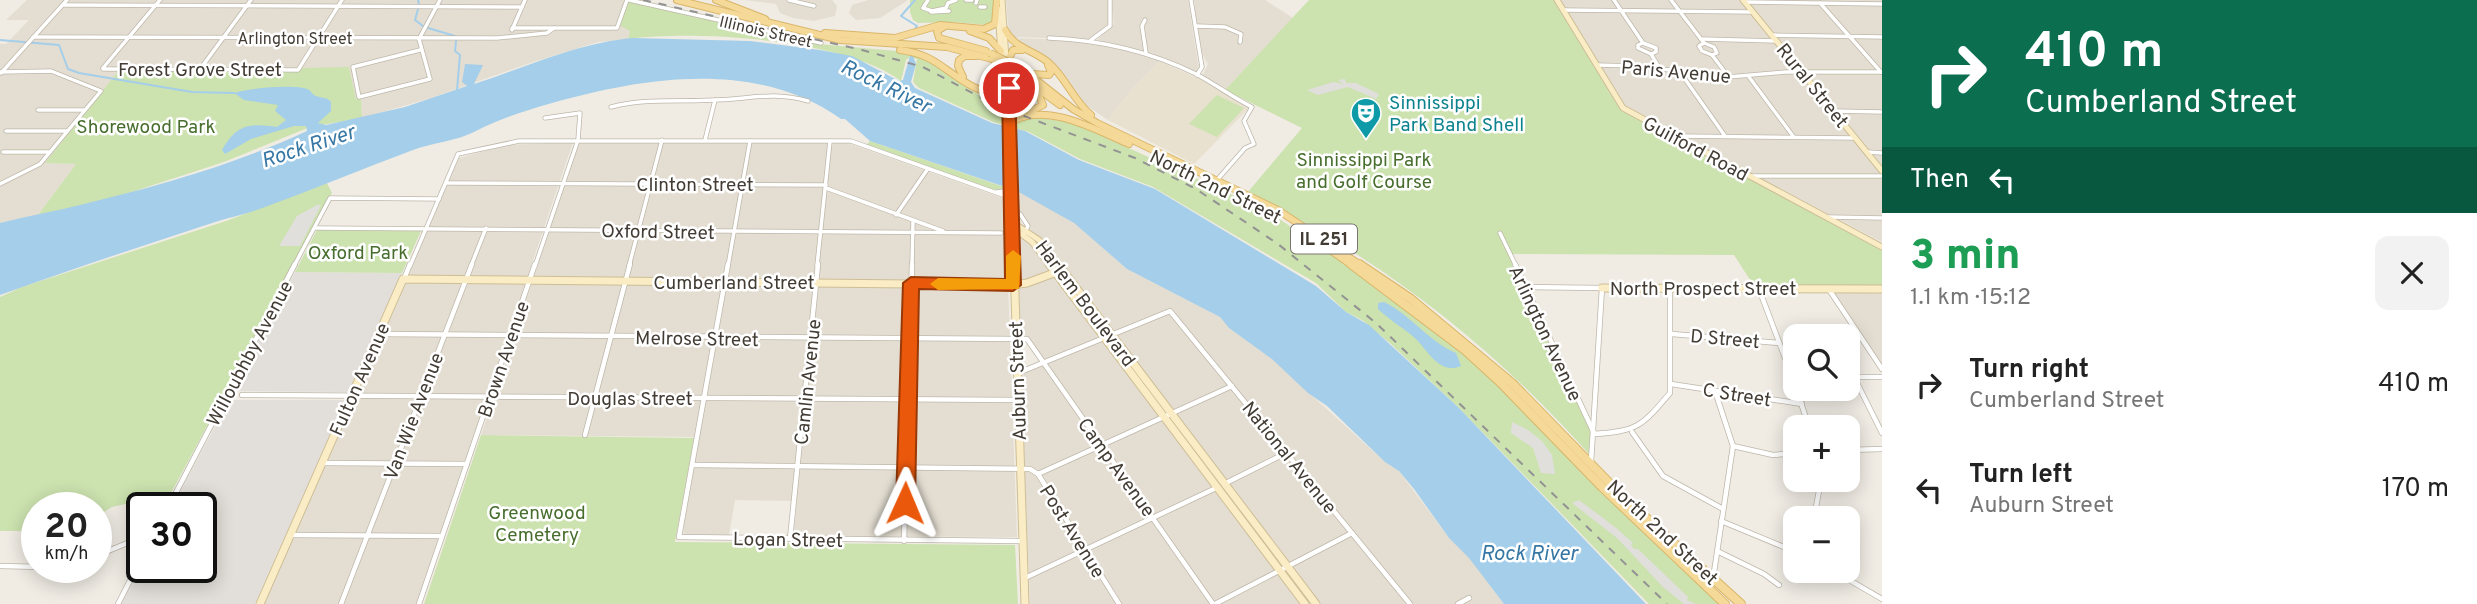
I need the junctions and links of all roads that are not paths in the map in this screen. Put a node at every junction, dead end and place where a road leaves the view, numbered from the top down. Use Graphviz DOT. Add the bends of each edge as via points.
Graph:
graph roads {
  1 [pos="67,0"];
  2 [pos="160,0"];
  3 [pos="251,0"];
  4 [pos="342,0"];
  5 [pos="440,0"];
  6 [pos="525,0"];
  7 [pos="628,0"];
  8 [pos="677,0"];
  9 [pos="689,0"];
  10 [pos="716,0"];
  11 [pos="724,0"];
  12 [pos="789,0"];
  13 [pos="928,0"];
  14 [pos="956,0"];
  15 [pos="966,0"];
  16 [pos="999,0"];
  17 [pos="1110,0"];
  18 [pos="1191,0"];
  19 [pos="1557,0"];
  20 [pos="1614,0"];
  21 [pos="1671,0"];
  22 [pos="1744,1"];
  23 [pos="1818,1"];
  24 [pos="1882,2"];
  25 [pos="978,3"];
  26 [pos="62,5"];
  27 [pos="156,5"];
  28 [pos="916,5"];
  29 [pos="924,5"];
  30 [pos="246,6"];
  31 [pos="814,6"];
  32 [pos="942,6"];
  33 [pos="338,7"];
  34 [pos="436,7"];
  35 [pos="522,7"];
  36 [pos="933,10"];
  37 [pos="1563,10"];
  38 [pos="950,11"];
  39 [pos="1622,11"];
  40 [pos="1680,12"];
  41 [pos="1752,12"];
  42 [pos="759,19"];
  43 [pos="1145,20"];
  44 [pos="1196,26"];
  45 [pos="512,28"];
  46 [pos="554,28"];
  47 [pos="1005,30"];
  48 [pos="822,32"];
  49 [pos="1771,35"];
  50 [pos="129,37"];
  51 [pos="508,37"];
  52 [pos="1849,37"];
  53 [pos="1882,37"];
  54 [pos="32,38"];
  55 [pos="223,38"];
  56 [pos="318,38"];
  57 [pos="1049,38"];
  58 [pos="419,39"];
  59 [pos="840,40"];
  60 [pos="1091,40"];
  61 [pos="1702,41"];
  62 [pos="1776,41"];
  63 [pos="1240,42"];
  64 [pos="821,43"];
  65 [pos="1643,43"];
  66 [pos="420,50"];
  67 [pos="1001,51"];
  68 [pos="1146,53"];
  69 [pos="1650,54"];
  70 [pos="989,55"];
  71 [pos="1712,55"];
  72 [pos="1007,63"];
  73 [pos="1595,65"];
  74 [pos="200,69"];
  75 [pos="1660,69"];
  76 [pos="1002,71"];
  77 [pos="0,72"];
  78 [pos="1022,72"];
  79 [pos="1680,72"];
  80 [pos="1801,72"];
  81 [pos="1882,73"];
  82 [pos="1197,75"];
  83 [pos="1728,77"];
  84 [pos="1748,77"];
  85 [pos="1009,88"];
  86 [pos="715,100"];
  87 [pos="808,101"];
  88 [pos="1004,105"];
  89 [pos="611,107"];
  90 [pos="38,110"];
  91 [pos="85,110"];
  92 [pos="1834,111"];
  93 [pos="1882,112"];
  94 [pos="1007,116"];
  95 [pos="545,118"];
  96 [pos="6,131"];
  97 [pos="68,131"];
  98 [pos="1673,136"];
  99 [pos="1725,136"];
  100 [pos="1794,137"];
  101 [pos="1856,138"];
  102 [pos="578,140"];
  103 [pos="662,140"];
  104 [pos="705,140"];
  105 [pos="750,141"];
  106 [pos="830,141"];
  107 [pos="1129,144"];
  108 [pos="1009,146"];
  109 [pos="3,152"];
  110 [pos="51,152"];
  111 [pos="1868,152"];
  112 [pos="1882,152"];
  113 [pos="927,170"];
  114 [pos="1882,173"];
  115 [pos="1206,176"];
  116 [pos="1749,176"];
  117 [pos="1010,181"];
  118 [pos="1216,181"];
  119 [pos="564,182"];
  120 [pos="446,183"];
  121 [pos="0,184"];
  122 [pos="651,184"];
  123 [pos="741,184"];
  124 [pos="827,186"];
  125 [pos="993,191"];
  126 [pos="1011,198"];
  127 [pos="439,199"];
  128 [pos="1020,214"];
  129 [pos="896,215"];
  130 [pos="1829,217"];
  131 [pos="1882,218"];
  132 [pos="913,221"];
  133 [pos="315,228"];
  134 [pos="426,228"];
  135 [pos="1012,228"];
  136 [pos="486,229"];
  137 [pos="548,230"];
  138 [pos="639,230"];
  139 [pos="734,231"];
  140 [pos="822,232"];
  141 [pos="913,232"];
  142 [pos="947,232"];
  143 [pos="1025,232"];
  144 [pos="1001,233"];
  145 [pos="1500,233"];
  146 [pos="1882,247"];
  147 [pos="1058,271"];
  148 [pos="403,279"];
  149 [pos="467,279"];
  150 [pos="530,280"];
  151 [pos="625,281"];
  152 [pos="725,282"];
  153 [pos="817,283"];
  154 [pos="911,283"];
  155 [pos="1013,285"];
  156 [pos="1524,287"];
  157 [pos="1758,287"];
  158 [pos="1602,288"];
  159 [pos="1670,288"];
  160 [pos="1827,288"];
  161 [pos="1882,289"];
  162 [pos="379,334"];
  163 [pos="1671,334"];
  164 [pos="444,336"];
  165 [pos="1107,336"];
  166 [pos="511,337"];
  167 [pos="611,337"];
  168 [pos="713,338"];
  169 [pos="910,338"];
  170 [pos="811,339"];
  171 [pos="1016,339"];
  172 [pos="1779,343"];
  173 [pos="1783,354"];
  174 [pos="1043,362"];
  175 [pos="1882,369"];
  176 [pos="1017,373"];
  177 [pos="1882,377"];
  178 [pos="1671,384"];
  179 [pos="1232,386"];
  180 [pos="1714,391"];
  181 [pos="242,395"];
  182 [pos="352,395"];
  183 [pos="421,396"];
  184 [pos="490,396"];
  185 [pos="595,398"];
  186 [pos="702,398"];
  187 [pos="804,400"];
  188 [pos="908,400"];
  189 [pos="1018,400"];
  190 [pos="1801,401"];
  191 [pos="1802,404"];
  192 [pos="1166,415"];
  193 [pos="1805,415"];
  194 [pos="1632,432"];
  195 [pos="1882,433"];
  196 [pos="1594,434"];
  197 [pos="585,435"];
  198 [pos="1101,445"];
  199 [pos="1732,446"];
  200 [pos="1882,449"];
  201 [pos="1860,450"];
  202 [pos="1286,453"];
  203 [pos="1783,454"];
  204 [pos="322,463"];
  205 [pos="395,464"];
  206 [pos="467,464"];
  207 [pos="692,465"];
  208 [pos="1586,465"];
  209 [pos="798,466"];
  210 [pos="906,467"];
  211 [pos="1020,468"];
  212 [pos="1038,474"];
  213 [pos="1224,484"];
  214 [pos="1216,488"];
  215 [pos="176,492"];
  216 [pos="1723,509"];
  217 [pos="1154,518"];
  218 [pos="1721,521"];
  219 [pos="1352,533"];
  220 [pos="291,535"];
  221 [pos="367,536"];
  222 [pos="442,536"];
  223 [pos="790,539"];
  224 [pos="904,541"];
  225 [pos="1023,541"];
  226 [pos="1783,547"];
  227 [pos="1086,550"];
  228 [pos="1717,551"];
  229 [pos="0,566"];
  230 [pos="21,566"];
  231 [pos="1287,566"];
  232 [pos="1278,570"];
  233 [pos="1024,579"];
  234 [pos="129,583"];
  235 [pos="1710,583"];
  236 [pos="1854,583"];
  237 [pos="1779,585"];
  238 [pos="1469,598"];
  239 [pos="1882,599"];
  240 [pos="118,604"];
  241 [pos="260,604"];
  242 [pos="341,604"];
  243 [pos="419,604"];
  244 [pos="1025,604"];
  245 [pos="1119,604"];
  246 [pos="1214,604"];
  247 [pos="1305,604"];
  248 [pos="1316,604"];
  249 [pos="1410,604"];
  250 [pos="1458,604"];
  251 [pos="1726,604"];
  252 [pos="1741,604"];
  1 -- 26 [label="street"];
  2 -- 27 [label="street"];
  3 -- 30 [label="street"];
  4 -- 33 [label="street"];
  5 -- 34 [label="street"];
  6 -- 35 [label="street"];
  7 -- 46 [label="street, Arlington Street" via="617,28"];
  7 -- 64 [label="street, Illinois Street"];
  8 -- 42 [label="main road, North 2nd Street / IL 251"];
  9 -- 42 [label="street"];
  10 -- 42 [label="main road, North 2nd Street / IL 251"];
  11 -- 42 [label="street"];
  12 -- 31 [label="street"];
  13 -- 29 [label="street"];
  14 -- 36 [label="street"];
  15 -- 25 [label="street"];
  16 -- 47 [label="street"];
  16 -- 48 [label="main road" via="995,24 984,29 949,24 895,38"];
  16 -- 67 [label="street"];
  17 -- 60 [label="street" via="1110,26"];
  18 -- 44 [label="street"];
  19 -- 37 [label="street, Guilford Road"];
  20 -- 39 [label="street"];
  21 -- 40 [label="street"];
  22 -- 23 [label="street"];
  22 -- 41 [label="street, Rural Street"];
  23 -- 24 [label="street"];
  23 -- 52 [label="street"];
  26 -- 27 [label="street"];
  26 -- 54 [label="street"];
  27 -- 30 [label="street"];
  27 -- 50 [label="street"];
  28 -- 29 [label="street"];
  29 -- 36 [label="street"];
  30 -- 33 [label="street"];
  30 -- 55 [label="street"];
  32 -- 36 [label="street"];
  33 -- 34 [label="street"];
  33 -- 56 [label="street"];
  34 -- 35 [label="street"];
  34 -- 58 [label="street"];
  35 -- 45 [label="street"];
  36 -- 38 [label="street"];
  37 -- 39 [label="street"];
  37 -- 73 [label="street, Guilford Road"];
  39 -- 40 [label="street"];
  39 -- 65 [label="street"];
  40 -- 41 [label="street"];
  40 -- 61 [label="street"];
  41 -- 49 [label="street, Rural Street"];
  42 -- 48 [label="main road, North 2nd Street / IL 251"];
  42 -- 59 [label="main road, North 2nd Street / IL 251"];
  43 -- 68 [label="street"];
  44 -- 63 [label="street" via="1233,29 1241,34"];
  44 -- 82 [label="street" via="1202,67"];
  45 -- 46 [label="street, Arlington Street"];
  45 -- 51 [label="street"];
  46 -- 51 [label="street, Arlington Street" via="547,33"];
  47 -- 72 [label="street"];
  47 -- 115 [label="main road" via="1013,43 1050,64 1089,114"];
  48 -- 70 [label="main road, North 2nd Street / IL 251" via="879,41 949,44"];
  49 -- 52 [label="street"];
  49 -- 62 [label="street, Rural Street"];
  50 -- 54 [label="street, Arlington Street"];
  50 -- 55 [label="street, Arlington Street"];
  50 -- 74 [label="street, Forest Grove Street" via="103,69"];
  51 -- 58 [label="street, Arlington Street"];
  52 -- 53 [label="street"];
  52 -- 81 [label="street"];
  54 -- 77 [label="street"];
  55 -- 56 [label="street, Arlington Street"];
  55 -- 74 [label="street"];
  56 -- 58 [label="street, Arlington Street"];
  56 -- 74 [label="street, Forest Grove Street" via="298,70"];
  57 -- 60 [label="street"];
  58 -- 66 [label="street"];
  59 -- 70 [label="main road, North 2nd Street / IL 251" via="947,47"];
  59 -- 88 [label="main road" via="931,56"];
  60 -- 68 [label="street"];
  61 -- 62 [label="street"];
  61 -- 71 [label="street" via="1700,49"];
  61 -- 71 [label="street" via="1717,49"];
  62 -- 80 [label="street, Rural Street"];
  65 -- 69 [label="street" via="1638,48"];
  65 -- 69 [label="street" via="1656,48"];
  66 -- 66 [label="street" via="353,67 359,97 430,79"];
  67 -- 70 [label="main road" via="989,38 962,28 945,26 937,32 939,38"];
  67 -- 76 [label="street"];
  68 -- 82 [label="street"];
  69 -- 75 [label="street"];
  70 -- 76 [label="main road" via="965,56 959,60 959,70 970,83 986,89 998,83"];
  70 -- 78 [label="main road, North 2nd Street / IL 251, bridge"];
  71 -- 83 [label="street"];
  72 -- 78 [label="main road" via="1010,53 1018,50 1051,68 1049,75 1041,77"];
  72 -- 85 [label="street"];
  73 -- 75 [label="street, Paris Avenue"];
  73 -- 98 [label="street, Guilford Road" via="1623,108"];
  75 -- 79 [label="street, Paris Avenue"];
  76 -- 88 [label="street"];
  77 -- 91 [label="street" via="51,71 101,91"];
  78 -- 85 [label="main road" via="1041,96 1041,107 1032,111 1019,108"];
  78 -- 107 [label="main road, North 2nd Street / IL 251" via="1073,114"];
  78 -- 115 [label="main road, North 2nd Street / IL 251" via="1084,116"];
  79 -- 83 [label="street, Paris Avenue"];
  79 -- 99 [label="street"];
  80 -- 81 [label="street, Paris Avenue"];
  80 -- 84 [label="street, Paris Avenue"];
  80 -- 92 [label="street, Rural Street"];
  82 -- 118 [label="street" via="1252,107 1244,121 1254,144"];
  83 -- 84 [label="street, Paris Avenue"];
  84 -- 100 [label="street"];
  85 -- 94 [label="street"];
  86 -- 87 [label="street" via="784,93"];
  86 -- 89 [label="street" via="645,99"];
  86 -- 104 [label="street"];
  88 -- 94 [label="street"];
  90 -- 91 [label="street"];
  91 -- 97 [label="street"];
  92 -- 93 [label="street"];
  92 -- 101 [label="street, Rural Street"];
  94 -- 108 [label="street, Auburn Street"];
  95 -- 102 [label="street, Brown Avenue" via="580,113"];
  96 -- 97 [label="street"];
  97 -- 110 [label="street"];
  98 -- 99 [label="street"];
  98 -- 116 [label="street, Guilford Road"];
  99 -- 100 [label="street"];
  100 -- 101 [label="street"];
  101 -- 111 [label="street, Rural Street"];
  102 -- 103 [label="street"];
  102 -- 119 [label="street, Brown Avenue"];
  102 -- 120 [label="street, Fulton Avenue" via="519,141 458,154"];
  103 -- 104 [label="street"];
  103 -- 122 [label="street"];
  104 -- 105 [label="street"];
  105 -- 106 [label="street"];
  105 -- 123 [label="street"];
  106 -- 113 [label="street" via="851,141"];
  106 -- 124 [label="street, Camlin Avenue"];
  107 -- 108 [label="main road" via="1041,115 1017,117"];
  107 -- 208 [label="main road, North 2nd Street / IL 251" via="1276,214 1336,253 1465,350"];
  108 -- 117 [label="street, Auburn Street"];
  109 -- 110 [label="street"];
  110 -- 121 [label="street" via="40,164"];
  111 -- 112 [label="street"];
  111 -- 114 [label="street, Rural Street"];
  113 -- 125 [label="street"];
  113 -- 129 [label="street"];
  114 -- 116 [label="street"];
  115 -- 118 [label="main road, North 2nd Street / IL 251"];
  116 -- 130 [label="street, Guilford Road"];
  117 -- 125 [label="street" via="1004,191"];
  117 -- 126 [label="street, Auburn Street"];
  118 -- 208 [label="main road, North 2nd Street / IL 251" via="1278,210 1410,299 1511,383"];
  119 -- 120 [label="street, Clinton Street"];
  119 -- 122 [label="street, Clinton Street"];
  119 -- 137 [label="street, Brown Avenue"];
  120 -- 127 [label="street, Fulton Avenue"];
  122 -- 123 [label="street, Clinton Street"];
  122 -- 138 [label="street"];
  123 -- 124 [label="street, Clinton Street"];
  123 -- 139 [label="street"];
  124 -- 129 [label="street, Clinton Street"];
  124 -- 140 [label="street, Camlin Avenue"];
  125 -- 126 [label="street"];
  126 -- 135 [label="street, Auburn Street"];
  127 -- 133 [label="street, Willoubhby Avenue" via="330,198"];
  127 -- 134 [label="street, Fulton Avenue"];
  128 -- 143 [label="street" via="1028,226"];
  129 -- 132 [label="street, Clinton Street"];
  130 -- 131 [label="street"];
  130 -- 146 [label="street, Guilford Road"];
  132 -- 141 [label="street"];
  132 -- 142 [label="street, Clinton Street"];
  133 -- 134 [label="street, Oxford Street"];
  133 -- 215 [label="street, Willoubhby Avenue"];
  134 -- 136 [label="street, Oxford Street"];
  134 -- 148 [label="street, Fulton Avenue"];
  135 -- 143 [label="street, Harlem Boulevard"];
  135 -- 155 [label="street, Auburn Street"];
  136 -- 137 [label="street, Oxford Street"];
  136 -- 149 [label="street, Van Wie Avenue"];
  137 -- 138 [label="street, Oxford Street"];
  137 -- 150 [label="street, Brown Avenue"];
  138 -- 139 [label="street, Oxford Street"];
  138 -- 151 [label="street"];
  139 -- 140 [label="street, Oxford Street"];
  139 -- 152 [label="street"];
  140 -- 141 [label="street, Oxford Street"];
  140 -- 153 [label="street, Camlin Avenue"];
  141 -- 142 [label="street, Oxford Street"];
  141 -- 154 [label="street"];
  142 -- 144 [label="street, Oxford Street"];
  143 -- 147 [label="street, Harlem Boulevard"];
  145 -- 156 [label="street, Arlington Avenue"];
  147 -- 155 [label="street, Cumberland Street"];
  147 -- 165 [label="street, Harlem Boulevard"];
  148 -- 149 [label="street, Cumberland Street"];
  148 -- 162 [label="street, Fulton Avenue"];
  149 -- 150 [label="street, Cumberland Street"];
  149 -- 164 [label="street, Van Wie Avenue"];
  150 -- 151 [label="street, Cumberland Street"];
  150 -- 166 [label="street, Brown Avenue"];
  151 -- 152 [label="street, Cumberland Street"];
  151 -- 167 [label="street"];
  152 -- 153 [label="street, Cumberland Street"];
  152 -- 168 [label="street"];
  153 -- 154 [label="street, Cumberland Street"];
  153 -- 170 [label="street, Camlin Avenue"];
  154 -- 155 [label="street, Cumberland Street"];
  154 -- 169 [label="street"];
  155 -- 171 [label="street, Auburn Street"];
  156 -- 158 [label="street, North Prospect Street"];
  156 -- 196 [label="street, Arlington Avenue"];
  157 -- 159 [label="street, North Prospect Street"];
  157 -- 160 [label="street, North Prospect Street"];
  157 -- 172 [label="street"];
  158 -- 159 [label="street, North Prospect Street"];
  158 -- 196 [label="street"];
  159 -- 163 [label="street"];
  160 -- 161 [label="street, North Prospect Street"];
  160 -- 175 [label="street"];
  162 -- 164 [label="street, Melrose Street"];
  162 -- 182 [label="street, Fulton Avenue"];
  163 -- 172 [label="street, D Street"];
  163 -- 178 [label="street"];
  164 -- 166 [label="street, Melrose Street"];
  164 -- 183 [label="street, Van Wie Avenue"];
  165 -- 174 [label="street"];
  165 -- 179 [label="street, National Avenue" via="1170,311"];
  165 -- 192 [label="street, Harlem Boulevard"];
  166 -- 167 [label="street, Melrose Street"];
  166 -- 184 [label="street, Brown Avenue"];
  167 -- 168 [label="street, Melrose Street"];
  167 -- 185 [label="street"];
  168 -- 170 [label="street, Melrose Street"];
  168 -- 186 [label="street"];
  169 -- 170 [label="street, Melrose Street"];
  169 -- 171 [label="street, Melrose Street"];
  169 -- 188 [label="street"];
  170 -- 187 [label="street, Camlin Avenue"];
  171 -- 174 [label="street, Camp Avenue" via="1027,340"];
  171 -- 176 [label="street, Auburn Street"];
  172 -- 173 [label="street"];
  174 -- 176 [label="street"];
  174 -- 198 [label="street, Camp Avenue"];
  176 -- 189 [label="street, Auburn Street"];
  177 -- 195 [label="street" via="1854,377"];
  178 -- 180 [label="street, C Street"];
  178 -- 194 [label="street" via="1670,393"];
  179 -- 192 [label="street"];
  179 -- 202 [label="street, National Avenue"];
  180 -- 191 [label="street, C Street"];
  180 -- 199 [label="street"];
  181 -- 182 [label="street, Douglas Street"];
  182 -- 183 [label="street, Douglas Street"];
  182 -- 204 [label="street, Fulton Avenue"];
  183 -- 184 [label="street, Douglas Street"];
  183 -- 205 [label="street, Van Wie Avenue"];
  184 -- 185 [label="street, Douglas Street"];
  184 -- 206 [label="street, Brown Avenue"];
  185 -- 186 [label="street, Douglas Street"];
  185 -- 197 [label="street"];
  186 -- 187 [label="street, Douglas Street"];
  186 -- 207 [label="street"];
  187 -- 188 [label="street, Douglas Street"];
  187 -- 209 [label="street, Camlin Avenue"];
  188 -- 189 [label="street, Douglas Street"];
  188 -- 210 [label="street"];
  189 -- 211 [label="street, Auburn Street"];
  190 -- 191 [label="street"];
  191 -- 193 [label="street"];
  192 -- 198 [label="street"];
  192 -- 213 [label="street, Harlem Boulevard"];
  192 -- 214 [label="street, Harlem Boulevard"];
  194 -- 196 [label="street"];
  194 -- 216 [label="street" via="1663,476"];
  196 -- 208 [label="street"];
  198 -- 212 [label="street"];
  198 -- 217 [label="street, Camp Avenue"];
  199 -- 203 [label="street"];
  199 -- 216 [label="street"];
  200 -- 201 [label="street"];
  202 -- 213 [label="street"];
  202 -- 219 [label="street, National Avenue"];
  204 -- 205 [label="street"];
  204 -- 220 [label="street, Fulton Avenue"];
  205 -- 206 [label="street"];
  205 -- 221 [label="street, Van Wie Avenue"];
  206 -- 222 [label="street, Brown Avenue"];
  207 -- 209 [label="street, Post Avenue"];
  207 -- 223 [label="street, Logan Street" via="680,537"];
  208 -- 235 [label="main road, North 2nd Street / IL 251"];
  209 -- 210 [label="street, Post Avenue"];
  209 -- 223 [label="street, Camlin Avenue"];
  210 -- 211 [label="street, Post Avenue"];
  210 -- 224 [label="street"];
  211 -- 212 [label="street, Post Avenue"];
  211 -- 225 [label="street, Auburn Street"];
  212 -- 227 [label="street, Post Avenue"];
  213 -- 214 [label="street"];
  213 -- 231 [label="street, Harlem Boulevard"];
  214 -- 217 [label="street"];
  214 -- 232 [label="street, Harlem Boulevard"];
  216 -- 218 [label="street"];
  217 -- 227 [label="street"];
  217 -- 246 [label="street, Camp Avenue"];
  218 -- 226 [label="street"];
  218 -- 228 [label="street"];
  219 -- 231 [label="street"];
  219 -- 249 [label="street, National Avenue"];
  220 -- 221 [label="street"];
  220 -- 241 [label="street, Fulton Avenue"];
  221 -- 222 [label="street"];
  221 -- 242 [label="street, Van Wie Avenue"];
  222 -- 243 [label="street, Brown Avenue"];
  223 -- 224 [label="street, Logan Street"];
  224 -- 225 [label="street, Logan Street"];
  225 -- 233 [label="street, Auburn Street"];
  227 -- 233 [label="street"];
  227 -- 245 [label="street, Post Avenue"];
  228 -- 235 [label="street"];
  228 -- 237 [label="street"];
  229 -- 230 [label="street"];
  231 -- 232 [label="street"];
  231 -- 248 [label="street, Harlem Boulevard"];
  232 -- 246 [label="street"];
  232 -- 247 [label="street, Harlem Boulevard"];
  233 -- 244 [label="street, Auburn Street"];
  234 -- 240 [label="street"];
  235 -- 251 [label="main road, North 2nd Street / IL 251"];
  235 -- 252 [label="main road, North 2nd Street / IL 251"];
  236 -- 239 [label="street"];
  238 -- 250 [label="street"];
}
